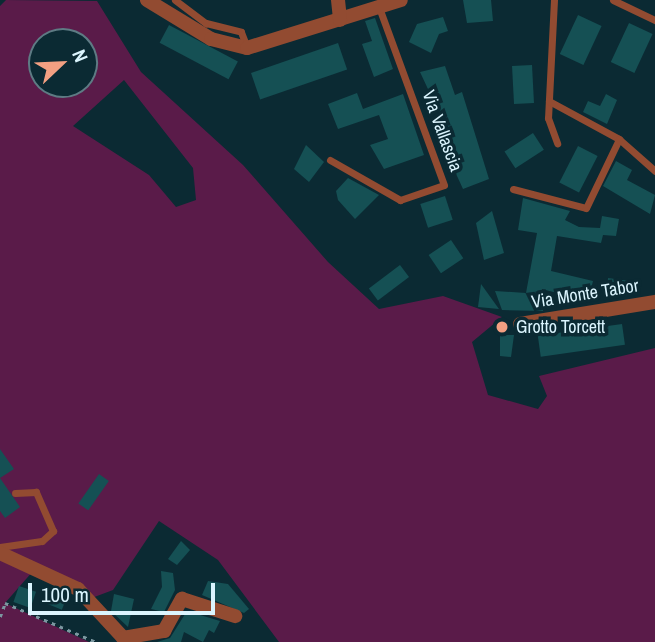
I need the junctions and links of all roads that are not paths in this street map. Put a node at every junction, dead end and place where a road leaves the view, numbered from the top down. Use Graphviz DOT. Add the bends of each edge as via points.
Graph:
graph roads {
  1 [pos="147,0"];
  2 [pos="175,0"];
  3 [pos="338,0"];
  4 [pos="401,0"];
  5 [pos="554,0"];
  6 [pos="613,0"];
  7 [pos="379,7"];
  8 [pos="340,20"];
  9 [pos="655,20"];
  10 [pos="247,48"];
  11 [pos="549,101"];
  12 [pos="619,139"];
  13 [pos="557,143"];
  14 [pos="330,160"];
  15 [pos="655,171"];
  16 [pos="513,189"];
  17 [pos="655,302"];
  18 [pos="520,324"];
  19 [pos="15,493"];
  20 [pos="0,547"];
  21 [pos="0,553"];
  22 [pos="235,616"];
  23 [pos="125,640"];
  1 -- 10 [label="street" via="211,39"];
  2 -- 10 [label="lane" via="206,23 241,32"];
  3 -- 8 [label="street"];
  4 -- 7 [label="street"];
  5 -- 11 [label="lane"];
  6 -- 9 [label="lane"];
  7 -- 8 [label="street"];
  7 -- 14 [label="lane, Via Vallascia" via="444,185 400,200"];
  8 -- 10 [label="street"];
  11 -- 12 [label="lane"];
  11 -- 13 [label="lane"];
  12 -- 15 [label="lane"];
  12 -- 16 [label="lane" via="586,208"];
  17 -- 18 [label="street, Via Monte Tabor"];
  19 -- 20 [label="lane" via="36,492 53,531 43,541"];
  21 -- 23 [label="street" via="78,589"];
  22 -- 23 [label="street" via="182,599 164,631"];
}
